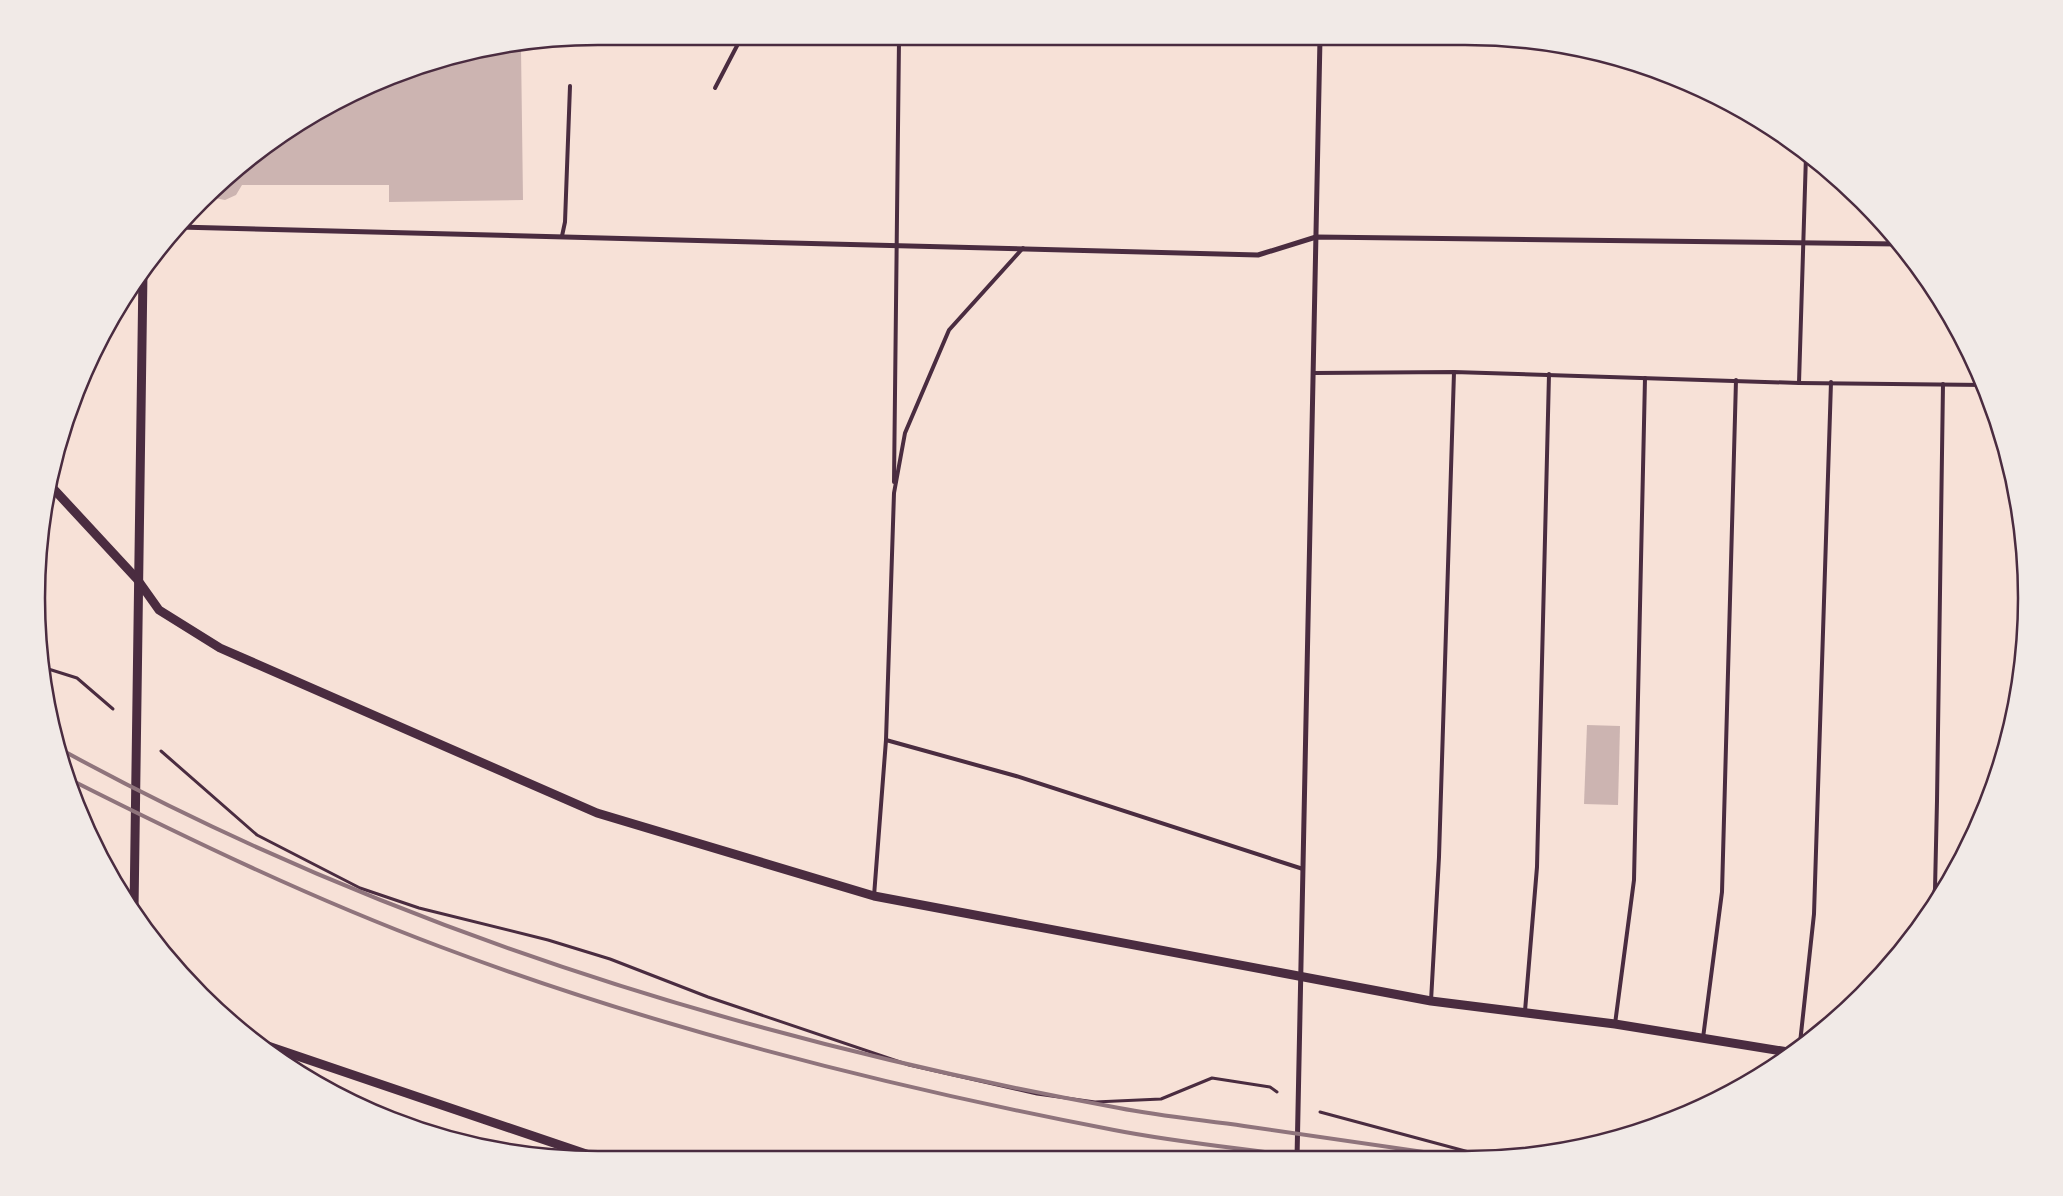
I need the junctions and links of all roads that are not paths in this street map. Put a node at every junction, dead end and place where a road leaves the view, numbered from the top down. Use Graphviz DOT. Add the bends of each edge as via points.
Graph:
graph roads {
  1 [pos="737,45"];
  2 [pos="899,45"];
  3 [pos="1320,45"];
  4 [pos="570,86"];
  5 [pos="715,88"];
  6 [pos="1806,162"];
  7 [pos="188,227"];
  8 [pos="562,236"];
  9 [pos="1316,237"];
  10 [pos="1804,242"];
  11 [pos="1890,244"];
  12 [pos="895,245"];
  13 [pos="1023,248"];
  14 [pos="143,284"];
  15 [pos="1454,372"];
  16 [pos="1314,373"];
  17 [pos="1549,374"];
  18 [pos="1645,378"];
  19 [pos="1736,380"];
  20 [pos="1831,382"];
  21 [pos="1799,383"];
  22 [pos="1943,384"];
  23 [pos="1975,385"];
  24 [pos="56,491"];
  25 [pos="894,493"];
  26 [pos="137,579"];
  27 [pos="886,740"];
  28 [pos="1303,869"];
  29 [pos="1934,891"];
  30 [pos="874,896"];
  31 [pos="134,899"];
  32 [pos="1302,976"];
  33 [pos="1431,1000"];
  34 [pos="1525,1013"];
  35 [pos="1615,1024"];
  36 [pos="1703,1038"];
  37 [pos="1801,1038"];
  38 [pos="279,1050"];
  39 [pos="1782,1051"];
  40 [pos="579,1150"];
  41 [pos="1297,1151"];
  1 -- 5 [label="lane"];
  2 -- 12 [label="lane"];
  3 -- 9 [label="street"];
  4 -- 8 [label="lane"];
  6 -- 10 [label="lane"];
  7 -- 8 [label="street"];
  8 -- 12 [label="street"];
  9 -- 10 [label="street"];
  9 -- 13 [label="street" via="1258,255"];
  9 -- 16 [label="street"];
  10 -- 11 [label="street"];
  10 -- 21 [label="lane"];
  12 -- 13 [label="street"];
  12 -- 25 [label="lane"];
  13 -- 25 [label="lane" via="948,330 905,433"];
  14 -- 26 [label="street"];
  15 -- 16 [label="lane"];
  15 -- 17 [label="lane"];
  15 -- 33 [label="lane"];
  16 -- 28 [label="street"];
  17 -- 18 [label="lane"];
  17 -- 34 [label="lane" via="1537,867"];
  18 -- 19 [label="lane"];
  18 -- 35 [label="lane" via="1634,880"];
  19 -- 21 [label="lane"];
  19 -- 36 [label="lane" via="1722,892"];
  20 -- 21 [label="lane"];
  20 -- 22 [label="lane"];
  20 -- 37 [label="lane" via="1814,914"];
  22 -- 23 [label="lane"];
  22 -- 29 [label="lane"];
  24 -- 26 [label="street"];
  25 -- 27 [label="lane"];
  26 -- 30 [label="street" via="159,610 220,648 588,809"];
  26 -- 31 [label="street"];
  27 -- 28 [label="lane" via="1016,776"];
  27 -- 30 [label="lane"];
  28 -- 32 [label="street"];
  30 -- 32 [label="street"];
  32 -- 33 [label="street"];
  32 -- 41 [label="street"];
  33 -- 34 [label="street"];
  34 -- 35 [label="street"];
  35 -- 36 [label="street"];
  36 -- 39 [label="street"];
  38 -- 40 [label="street"];
}
